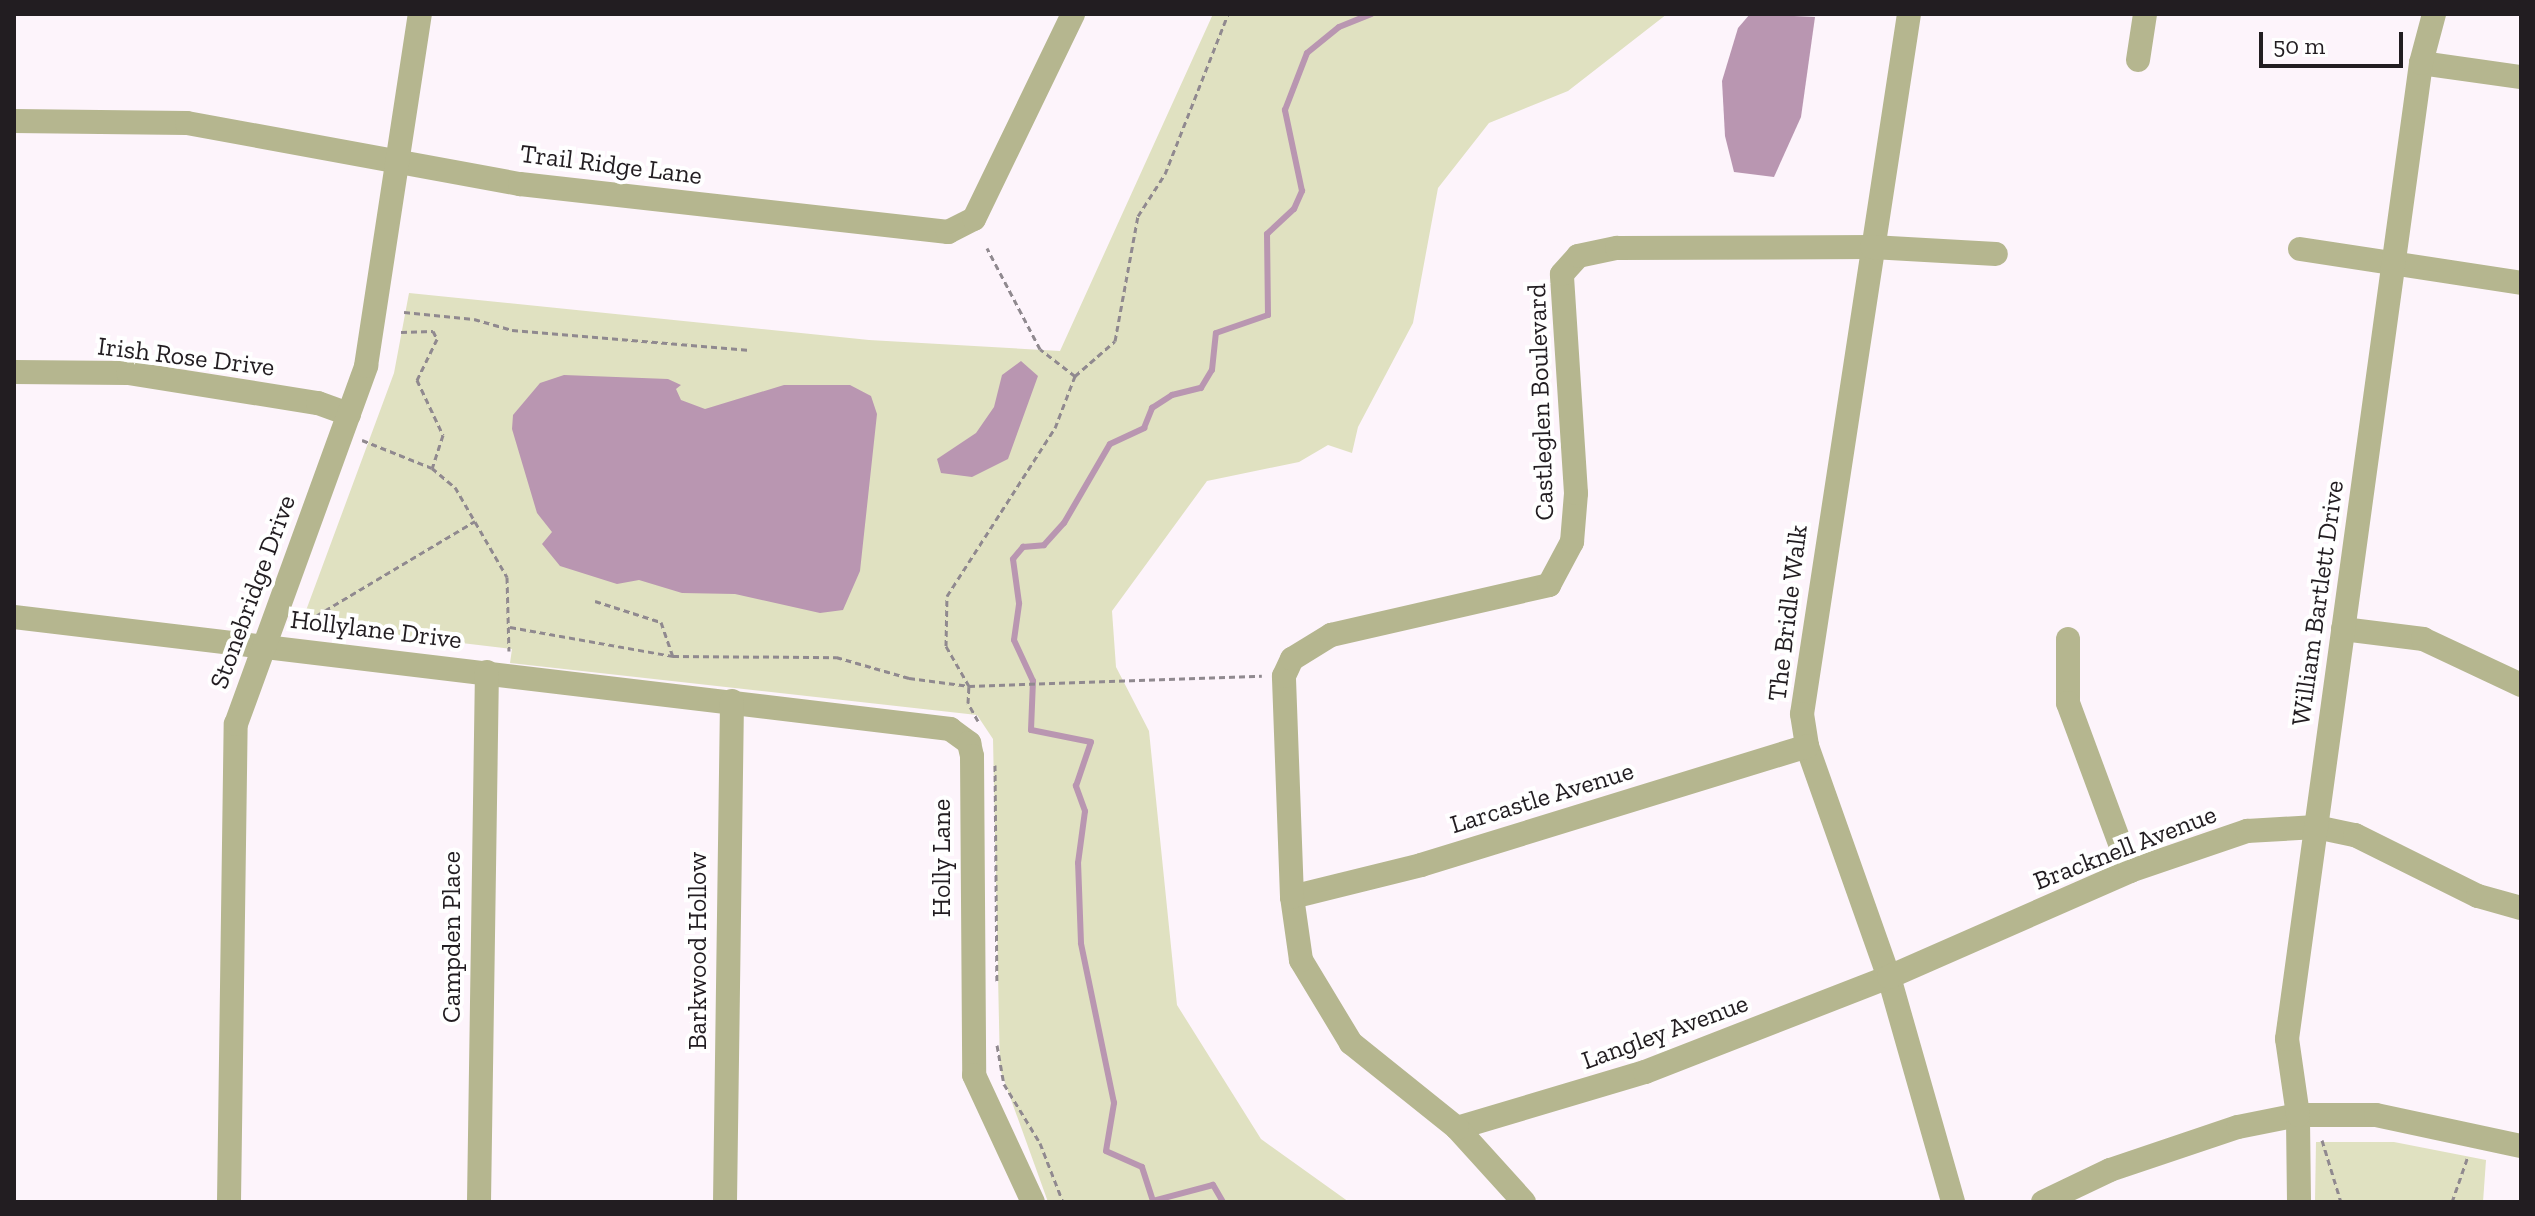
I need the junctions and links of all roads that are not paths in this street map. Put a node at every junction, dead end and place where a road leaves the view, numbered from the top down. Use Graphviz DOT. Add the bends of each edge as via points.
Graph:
graph roads {
  1 [pos="420,14"];
  2 [pos="1073,14"];
  3 [pos="1909,14"];
  4 [pos="2145,14"];
  5 [pos="2434,14"];
  6 [pos="2138,60"];
  7 [pos="2421,63"];
  8 [pos="2521,77"];
  9 [pos="14,121"];
  10 [pos="399,161"];
  11 [pos="1872,247"];
  12 [pos="2300,249"];
  13 [pos="1996,254"];
  14 [pos="2393,263"];
  15 [pos="2521,283"];
  16 [pos="14,372"];
  17 [pos="349,414"];
  18 [pos="14,617"];
  19 [pos="2343,629"];
  20 [pos="2068,639"];
  21 [pos="262,645"];
  22 [pos="487,672"];
  23 [pos="2521,685"];
  24 [pos="732,701"];
  25 [pos="1807,746"];
  26 [pos="2316,827"];
  27 [pos="2130,871"];
  28 [pos="1292,897"];
  29 [pos="2521,908"];
  30 [pos="1889,977"];
  31 [pos="2298,1115"];
  32 [pos="1457,1128"];
  33 [pos="2521,1146"];
  34 [pos="229,1202"];
  35 [pos="479,1202"];
  36 [pos="725,1202"];
  37 [pos="1033,1202"];
  38 [pos="1524,1202"];
  39 [pos="1953,1202"];
  40 [pos="2043,1202"];
  41 [pos="2299,1202"];
  1 -- 10 [label="street, Stonebridge Drive"];
  2 -- 10 [label="street, Trail Ridge Lane" via="974,219 956,231 544,187"];
  3 -- 11 [label="street, The Bridle Walk"];
  4 -- 6 [label="street"];
  5 -- 7 [label="street, William Bartlett Drive"];
  7 -- 8 [label="street"];
  7 -- 14 [label="street, William Bartlett Drive"];
  9 -- 10 [label="street, Trail Ridge Lane" via="187,123"];
  10 -- 17 [label="street, Stonebridge Drive" via="371,346"];
  11 -- 13 [label="street, Castleglen Boulevard"];
  11 -- 25 [label="street, The Bridle Walk" via="1809,642 1802,714"];
  11 -- 28 [label="street, Castleglen Boulevard" via="1617,248 1578,256 1562,274 1576,493 1572,542 1562,566 1549,585 1519,595 1331,635 1306,646 1284,676"];
  12 -- 14 [label="street"];
  14 -- 15 [label="street"];
  14 -- 19 [label="street, William Bartlett Drive"];
  16 -- 17 [label="street, Irish Rose Drive" via="128,373 318,403"];
  17 -- 21 [label="street, Stonebridge Drive"];
  18 -- 21 [label="street, Hollylane Drive"];
  19 -- 23 [label="street" via="2423,639"];
  19 -- 26 [label="street, William Bartlett Drive"];
  20 -- 27 [label="street" via="2068,703"];
  21 -- 22 [label="street, Hollylane Drive"];
  21 -- 34 [label="street, Stonebridge Drive" via="234,741"];
  22 -- 24 [label="street, Hollylane Drive"];
  22 -- 35 [label="street, Campden Place"];
  24 -- 36 [label="street, Barkwood Hollow"];
  24 -- 37 [label="street, Holly Lane" via="937,725 969,743 970,1054 986,1109"];
  25 -- 28 [label="street, Larcastle Avenue" via="1421,865"];
  25 -- 30 [label="street, The Bridle Walk"];
  26 -- 27 [label="street, Bracknell Avenue" via="2247,831"];
  26 -- 29 [label="street, Bracknell Avenue" via="2355,835 2478,896"];
  26 -- 31 [label="street, William Bartlett Drive" via="2287,1039"];
  27 -- 30 [label="street, Bracknell Avenue"];
  28 -- 32 [label="street" via="1301,960 1319,999 1351,1043"];
  30 -- 32 [label="street, Langley Avenue" via="1645,1072"];
  30 -- 39 [label="street, The Bridle Walk"];
  31 -- 33 [label="street" via="2376,1115"];
  31 -- 40 [label="street" via="2238,1127 2110,1170"];
  31 -- 41 [label="street, William Bartlett Drive"];
  32 -- 38 [label="street"];
}
